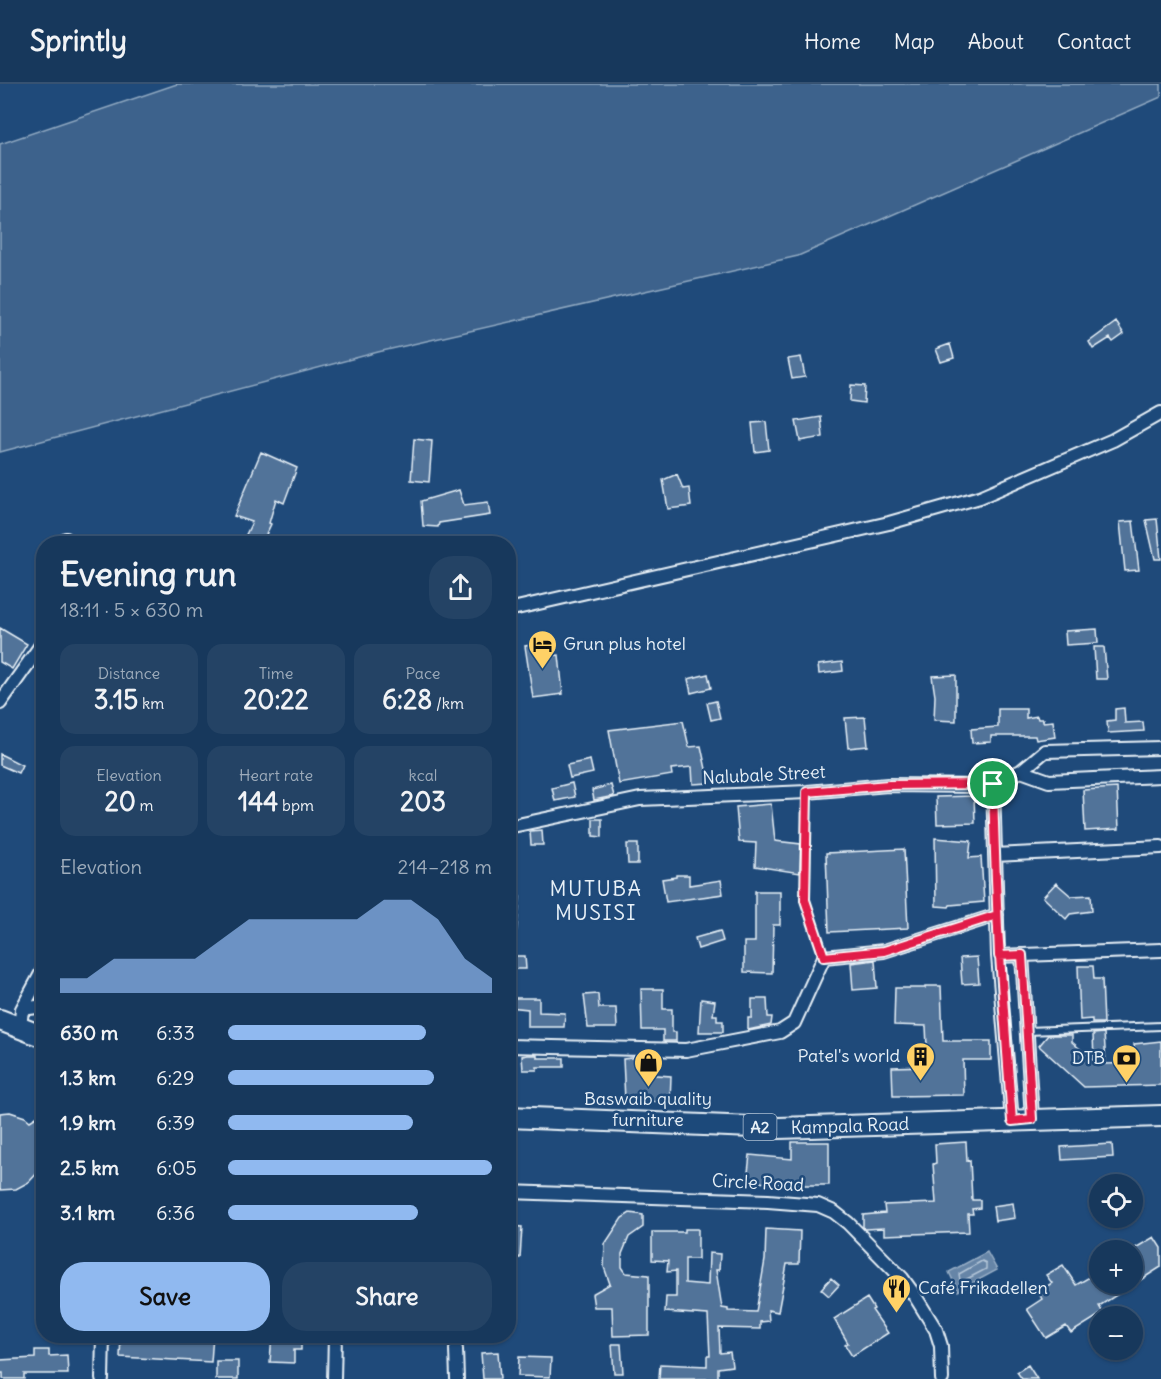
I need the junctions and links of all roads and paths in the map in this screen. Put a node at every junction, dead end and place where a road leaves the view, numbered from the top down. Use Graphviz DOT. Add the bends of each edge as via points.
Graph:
graph roads {
  1 [pos="1161,412"];
  2 [pos="516,608"];
  3 [pos="36,652"];
  4 [pos="0,703"];
  5 [pos="1161,748"];
  6 [pos="1021,771"];
  7 [pos="1161,776"];
  8 [pos="993,784"];
  9 [pos="807,792"];
  10 [pos="516,825"];
  11 [pos="1161,847"];
  12 [pos="995,855"];
  13 [pos="997,915"];
  14 [pos="1161,950"];
  15 [pos="1022,955"];
  16 [pos="999,956"];
  17 [pos="824,957"];
  18 [pos="36,980"];
  19 [pos="36,1009"];
  20 [pos="9,1021"];
  21 [pos="1161,1026"];
  22 [pos="1027,1031"];
  23 [pos="36,1033"];
  24 [pos="516,1046"];
  25 [pos="1161,1116"];
  26 [pos="516,1117"];
  27 [pos="1022,1120"];
  28 [pos="516,1192"];
  29 [pos="103,1343"];
  30 [pos="335,1343"];
  31 [pos="456,1349"];
  32 [pos="102,1379"];
  33 [pos="334,1379"];
  34 [pos="457,1379"];
  35 [pos="942,1379"];
  1 -- 2 [label="street" via="1113,440 980,497 889,523"];
  3 -- 4 [label="street"];
  5 -- 6 [label="street, Nalubale Street" via="1046,752"];
  6 -- 7 [label="street" via="1050,781"];
  6 -- 8 [label="street, Nalubale Street"];
  8 -- 9 [label="street, Nalubale Street" via="888,785"];
  8 -- 12 [label="street"];
  9 -- 10 [label="street, Nalubale Street" via="640,799"];
  9 -- 17 [label="path" via="805,900"];
  11 -- 12 [label="street"];
  12 -- 13 [label="street"];
  13 -- 16 [label="street"];
  13 -- 17 [label="street" via="884,951"];
  14 -- 15 [label="street"];
  15 -- 16 [label="street"];
  15 -- 22 [label="street"];
  16 -- 27 [label="street"];
  17 -- 24 [label="street" via="794,1023 780,1032 686,1050"];
  18 -- 20 [label="street"];
  19 -- 20 [label="street"];
  20 -- 23 [label="main road"];
  21 -- 22 [label="lane"];
  22 -- 27 [label="street"];
  25 -- 27 [label="main road, A2"];
  26 -- 27 [label="main road, Kampala Road / A2" via="779,1128"];
  28 -- 35 [label="street, Circle Road" via="818,1204 848,1223 915,1296 936,1330 941,1346"];
  29 -- 32 [label="street"];
  30 -- 33 [label="street"];
  31 -- 34 [label="street"];
}
